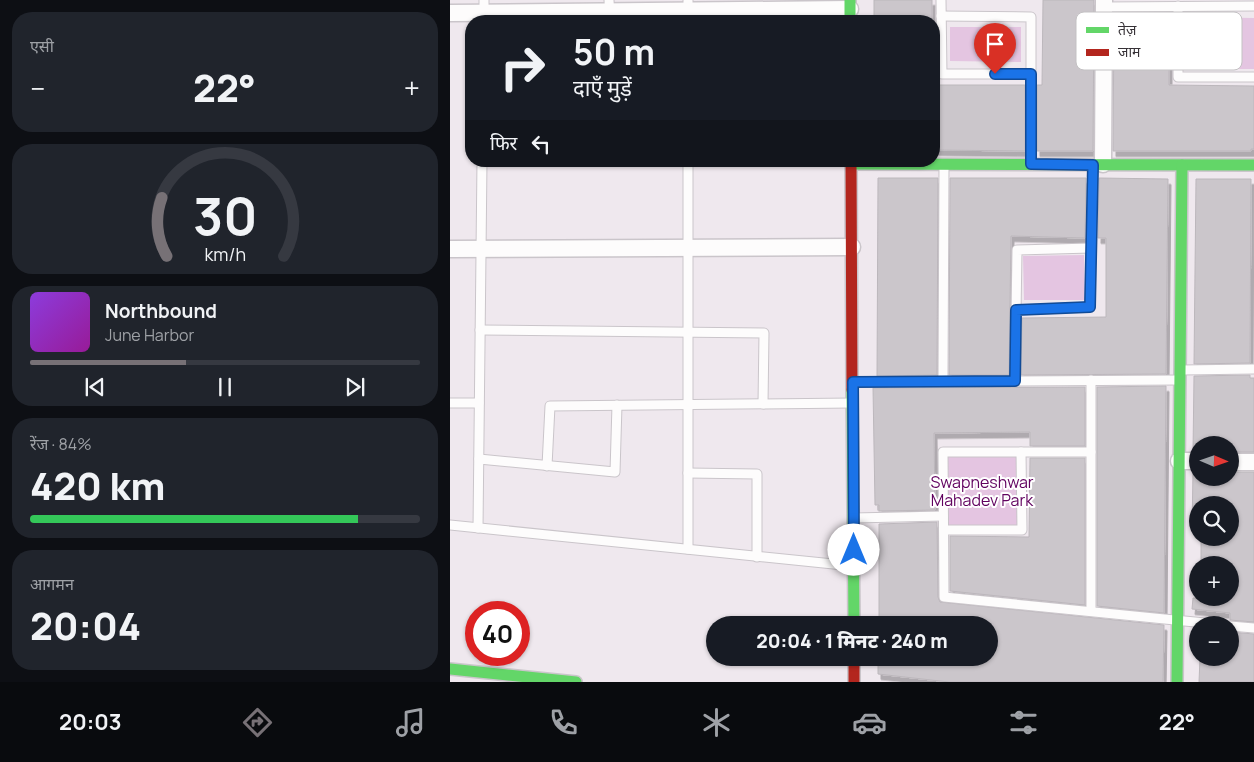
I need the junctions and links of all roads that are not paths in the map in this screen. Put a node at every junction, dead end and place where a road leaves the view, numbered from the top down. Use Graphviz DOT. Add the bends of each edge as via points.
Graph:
graph roads {
  1 [pos="941,0"];
  2 [pos="1104,3"];
  3 [pos="756,5"];
  4 [pos="1178,6"];
  5 [pos="1254,6"];
  6 [pos="850,10"];
  7 [pos="484,11"];
  8 [pos="609,11"];
  9 [pos="688,11"];
  10 [pos="1178,12"];
  11 [pos="450,13"];
  12 [pos="941,16"];
  13 [pos="1102,70"];
  14 [pos="1178,70"];
  15 [pos="1031,74"];
  16 [pos="1254,77"];
  17 [pos="940,164"];
  18 [pos="944,164"];
  19 [pos="1031,164"];
  20 [pos="1098,164"];
  21 [pos="1182,164"];
  22 [pos="1254,165"];
  23 [pos="482,167"];
  24 [pos="688,167"];
  25 [pos="851,167"];
  26 [pos="688,247"];
  27 [pos="852,247"];
  28 [pos="450,248"];
  29 [pos="481,248"];
  30 [pos="1092,248"];
  31 [pos="1016,310"];
  32 [pos="480,330"];
  33 [pos="688,333"];
  34 [pos="1254,370"];
  35 [pos="1180,375"];
  36 [pos="1092,380"];
  37 [pos="943,381"];
  38 [pos="1015,381"];
  39 [pos="853,382"];
  40 [pos="450,403"];
  41 [pos="479,403"];
  42 [pos="853,403"];
  43 [pos="764,404"];
  44 [pos="617,405"];
  45 [pos="688,405"];
  46 [pos="1021,452"];
  47 [pos="1091,452"];
  48 [pos="479,459"];
  49 [pos="1179,461"];
  50 [pos="1189,461"];
  51 [pos="1239,462"];
  52 [pos="1254,462"];
  53 [pos="547,466"];
  54 [pos="688,473"];
  55 [pos="943,516"];
  56 [pos="854,518"];
  57 [pos="450,525"];
  58 [pos="478,528"];
  59 [pos="944,530"];
  60 [pos="688,549"];
  61 [pos="757,557"];
  62 [pos="854,567"];
  63 [pos="1091,611"];
  64 [pos="854,616"];
  65 [pos="1177,619"];
  66 [pos="1189,620"];
  67 [pos="1239,627"];
  68 [pos="1254,628"];
  69 [pos="854,666"];
  70 [pos="450,669"];
  71 [pos="576,682"];
  72 [pos="854,682"];
  73 [pos="1177,682"];
  1 -- 12 [label="lane"];
  2 -- 4 [label="lane"];
  3 -- 6 [label="street"];
  3 -- 9 [label="street"];
  4 -- 5 [label="lane"];
  4 -- 10 [label="lane"];
  7 -- 8 [label="street"];
  7 -- 11 [label="street"];
  8 -- 9 [label="street"];
  12 -- 15 [label="lane" via="1031,17"];
  12 -- 15 [label="lane" via="942,74"];
  13 -- 20 [label="street"];
  14 -- 16 [label="lane" via="1178,77"];
  15 -- 19 [label="lane"];
  17 -- 18 [label="street"];
  18 -- 19 [label="street"];
  18 -- 37 [label="lane"];
  19 -- 20 [label="street"];
  20 -- 21 [label="street"];
  20 -- 30 [label="lane"];
  21 -- 22 [label="street"];
  21 -- 35 [label="street"];
  23 -- 29 [label="lane"];
  24 -- 26 [label="lane"];
  25 -- 27 [label="street"];
  26 -- 27 [label="street"];
  26 -- 29 [label="street"];
  26 -- 33 [label="lane"];
  27 -- 39 [label="street"];
  28 -- 29 [label="street"];
  29 -- 32 [label="lane"];
  30 -- 31 [label="lane" via="1090,307"];
  30 -- 31 [label="lane" via="1016,250"];
  31 -- 38 [label="lane"];
  32 -- 33 [label="lane"];
  32 -- 41 [label="lane"];
  33 -- 43 [label="lane" via="764,333"];
  33 -- 45 [label="lane"];
  34 -- 35 [label="lane"];
  35 -- 36 [label="lane"];
  35 -- 49 [label="street"];
  36 -- 38 [label="lane"];
  36 -- 47 [label="lane"];
  37 -- 38 [label="lane"];
  37 -- 39 [label="lane"];
  39 -- 42 [label="street"];
  40 -- 41 [label="lane"];
  41 -- 48 [label="lane"];
  42 -- 43 [label="lane"];
  42 -- 56 [label="street"];
  43 -- 45 [label="lane"];
  44 -- 45 [label="lane"];
  44 -- 53 [label="lane" via="550,406"];
  44 -- 53 [label="lane" via="615,472"];
  45 -- 54 [label="lane"];
  46 -- 47 [label="lane"];
  46 -- 55 [label="lane" via="943,452"];
  46 -- 59 [label="lane" via="1022,530"];
  47 -- 63 [label="lane"];
  48 -- 53 [label="lane"];
  48 -- 58 [label="lane"];
  49 -- 50 [label="street"];
  49 -- 65 [label="street"];
  51 -- 52 [label="street"];
  54 -- 60 [label="lane"];
  54 -- 61 [label="lane" via="757,474"];
  55 -- 56 [label="lane"];
  55 -- 59 [label="lane"];
  56 -- 62 [label="street"];
  57 -- 58 [label="lane"];
  58 -- 60 [label="lane"];
  59 -- 63 [label="lane" via="944,597"];
  60 -- 61 [label="lane"];
  61 -- 62 [label="lane"];
  62 -- 64 [label="street"];
  63 -- 65 [label="lane"];
  65 -- 66 [label="lane"];
  65 -- 73 [label="street"];
  67 -- 68 [label="lane"];
  69 -- 72 [label="street"];
  70 -- 71 [label="street"];
}
